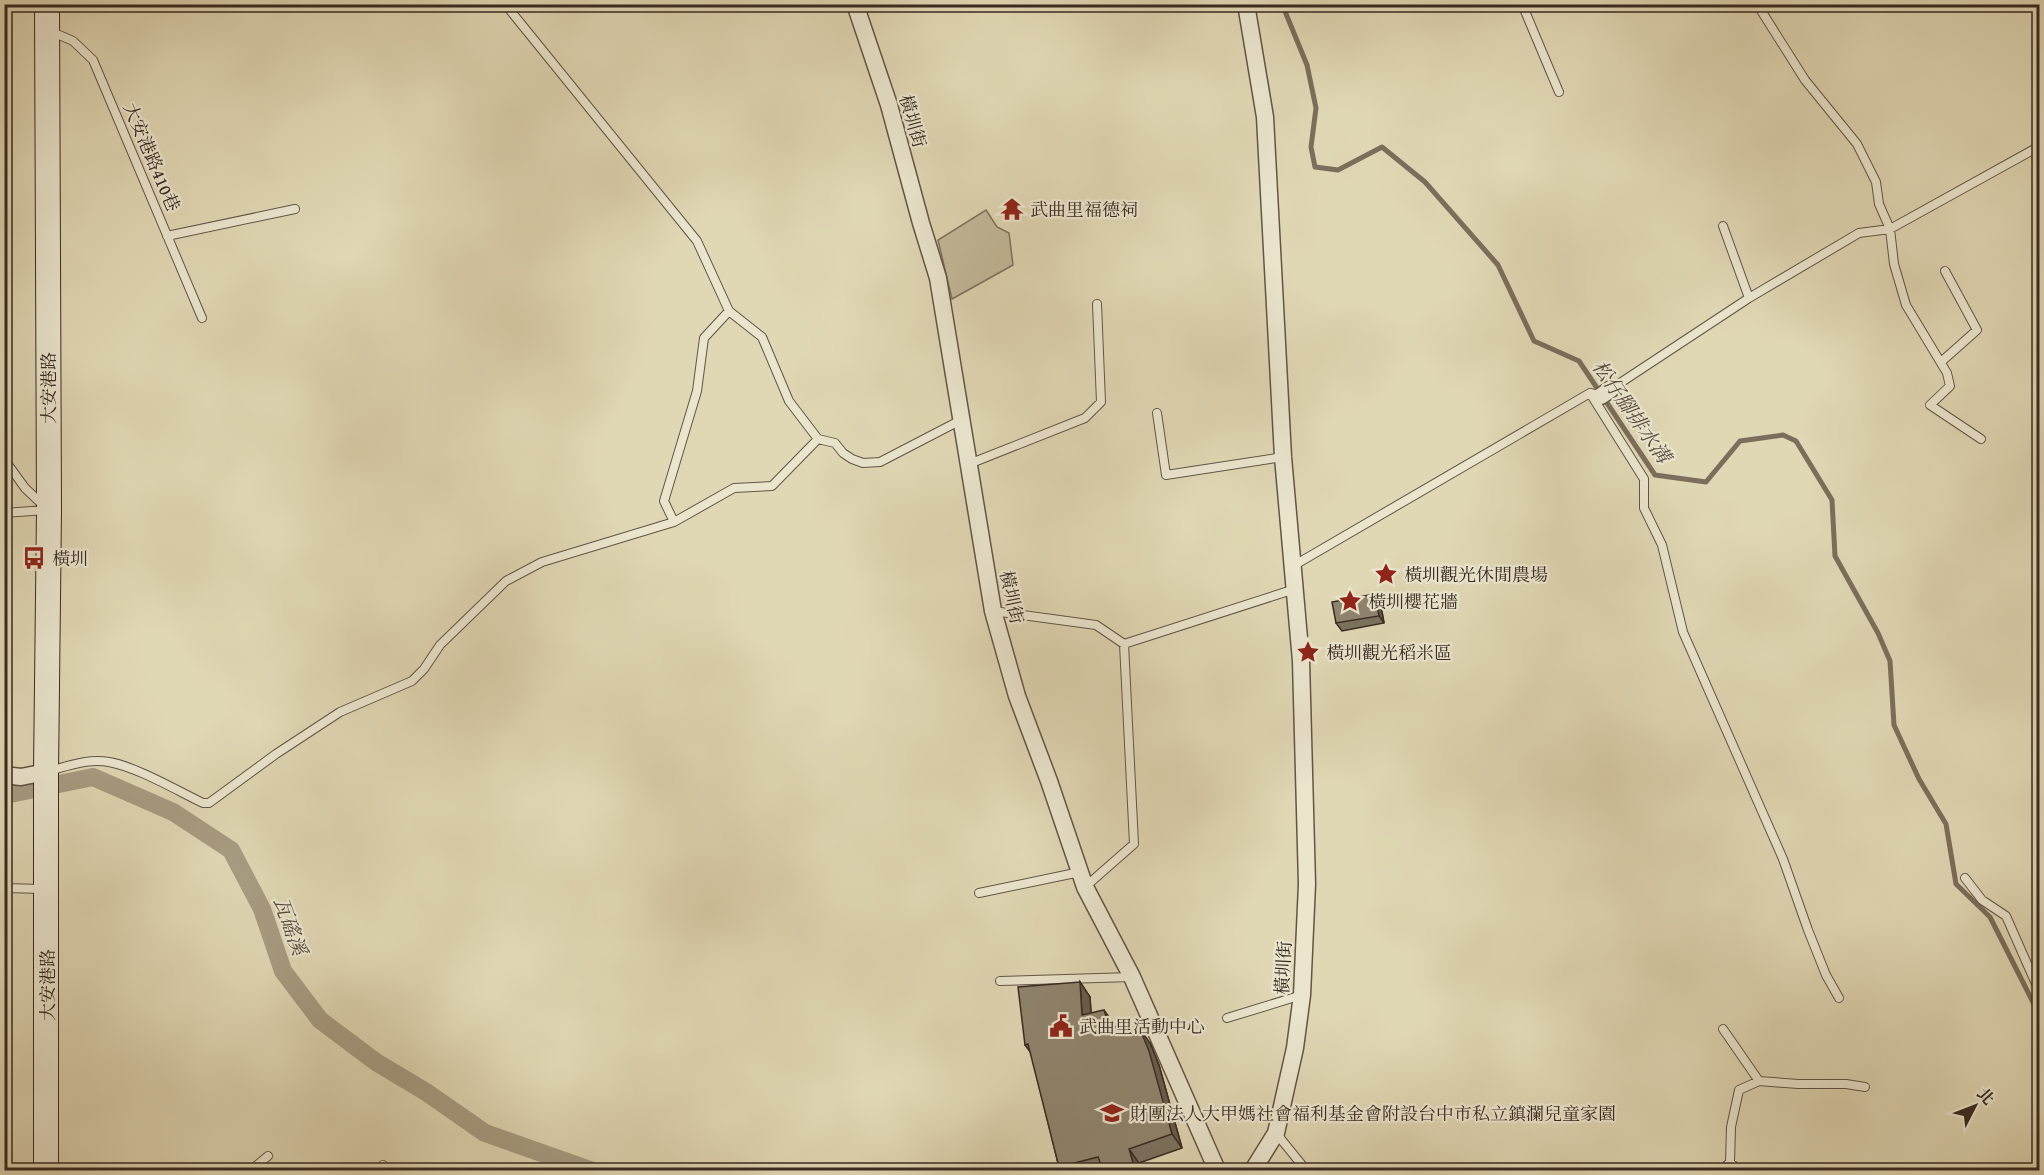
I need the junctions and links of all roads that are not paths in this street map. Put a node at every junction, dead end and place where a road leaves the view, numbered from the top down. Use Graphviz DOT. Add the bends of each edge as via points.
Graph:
graph roads {
  1 [pos="47,4"];
  2 [pos="505,4"];
  3 [pos="855,4"];
  4 [pos="1246,4"];
  5 [pos="1522,4"];
  6 [pos="1757,4"];
  7 [pos="47,30"];
  8 [pos="1559,92"];
  9 [pos="2040,146"];
  10 [pos="295,209"];
  11 [pos="1723,226"];
  12 [pos="1890,229"];
  13 [pos="167,236"];
  14 [pos="1945,271"];
  15 [pos="1749,298"];
  16 [pos="1097,304"];
  17 [pos="729,311"];
  18 [pos="202,318"];
  19 [pos="1941,362"];
  20 [pos="1601,392"];
  21 [pos="1157,413"];
  22 [pos="961,420"];
  23 [pos="818,439"];
  24 [pos="1981,439"];
  25 [pos="1283,457"];
  26 [pos="4,459"];
  27 [pos="969,464"];
  28 [pos="49,510"];
  29 [pos="4,513"];
  30 [pos="674,522"];
  31 [pos="1293,566"];
  32 [pos="1294,588"];
  33 [pos="993,611"];
  34 [pos="1124,644"];
  35 [pos="46,772"];
  36 [pos="4,775"];
  37 [pos="1965,878"];
  38 [pos="1083,879"];
  39 [pos="4,888"];
  40 [pos="47,889"];
  41 [pos="979,893"];
  42 [pos="1132,977"];
  43 [pos="1000,981"];
  44 [pos="2040,993"];
  45 [pos="1302,995"];
  46 [pos="1839,999"];
  47 [pos="1227,1018"];
  48 [pos="1723,1029"];
  49 [pos="1760,1081"];
  50 [pos="1865,1087"];
  51 [pos="1276,1133"];
  52 [pos="268,1156"];
  53 [pos="1730,1162"];
  54 [pos="46,1170"];
  55 [pos="255,1170"];
  56 [pos="1217,1170"];
  57 [pos="1253,1170"];
  58 [pos="1306,1170"];
  59 [pos="1722,1170"];
  60 [pos="1738,1170"];
  1 -- 7 [label="main road, 大安港路"];
  2 -- 17 [label="lane" via="697,241"];
  3 -- 22 [label="street, 橫圳街" via="889,105 938,278"];
  4 -- 25 [label="street, 橫圳街" via="1265,117"];
  5 -- 8 [label="lane"];
  6 -- 12 [label="lane" via="1805,80 1857,144 1876,182 1879,204"];
  7 -- 13 [label="lane, 大安港路410巷" via="73,41 93,60"];
  7 -- 28 [label="main road, 大安港路"];
  9 -- 12 [label="lane"];
  10 -- 13 [label="lane"];
  11 -- 15 [label="lane"];
  12 -- 15 [label="lane" via="1859,233"];
  12 -- 19 [label="lane" via="1894,264 1906,305"];
  13 -- 18 [label="lane, 大安港路410巷"];
  14 -- 19 [label="lane" via="1977,330"];
  15 -- 20 [label="lane"];
  16 -- 27 [label="lane" via="1101,402 1085,418"];
  17 -- 23 [label="lane" via="762,337 789,401"];
  17 -- 30 [label="lane" via="704,338 697,391 664,501"];
  19 -- 24 [label="lane" via="1950,386 1930,405"];
  20 -- 31 [label="lane"];
  20 -- 46 [label="lane" via="1644,479 1644,508 1662,545 1683,632 1784,859 1808,930"];
  21 -- 25 [label="lane" via="1166,475"];
  22 -- 23 [label="lane" via="880,462 862,463 843,453 835,443"];
  22 -- 27 [label="street, 橫圳街"];
  23 -- 30 [label="lane" via="772,486 734,488"];
  25 -- 31 [label="street, 橫圳街"];
  26 -- 28 [label="lane" via="25,488"];
  27 -- 33 [label="street, 橫圳街"];
  28 -- 29 [label="lane"];
  28 -- 35 [label="main road, 大安港路"];
  30 -- 35 [label="lane" via="543,562 506,581 440,645 412,681 340,712 210,803 109,762 86,762"];
  31 -- 32 [label="street, 橫圳街"];
  32 -- 34 [label="lane"];
  32 -- 45 [label="street, 橫圳街" via="1301,661 1307,884"];
  33 -- 34 [label="lane" via="1096,625"];
  33 -- 38 [label="street, 橫圳街" via="1017,696"];
  34 -- 38 [label="lane" via="1134,844"];
  35 -- 36 [label="street" via="21,777"];
  35 -- 40 [label="main road, 大安港路"];
  37 -- 44 [label="lane" via="1982,900 2006,916"];
  38 -- 41 [label="lane"];
  38 -- 42 [label="street, 橫圳街"];
  39 -- 40 [label="lane"];
  40 -- 54 [label="main road, 大安港路"];
  42 -- 43 [label="lane"];
  42 -- 56 [label="street, 橫圳街"];
  45 -- 47 [label="lane"];
  45 -- 51 [label="street, 橫圳街"];
  48 -- 49 [label="lane"];
  49 -- 50 [label="lane"];
  49 -- 53 [label="lane" via="1739,1090 1731,1127"];
  51 -- 57 [label="street, 橫圳街"];
  51 -- 58 [label="lane"];
  52 -- 55 [label="lane"];
  53 -- 59 [label="lane"];
  53 -- 60 [label="lane"];
}
